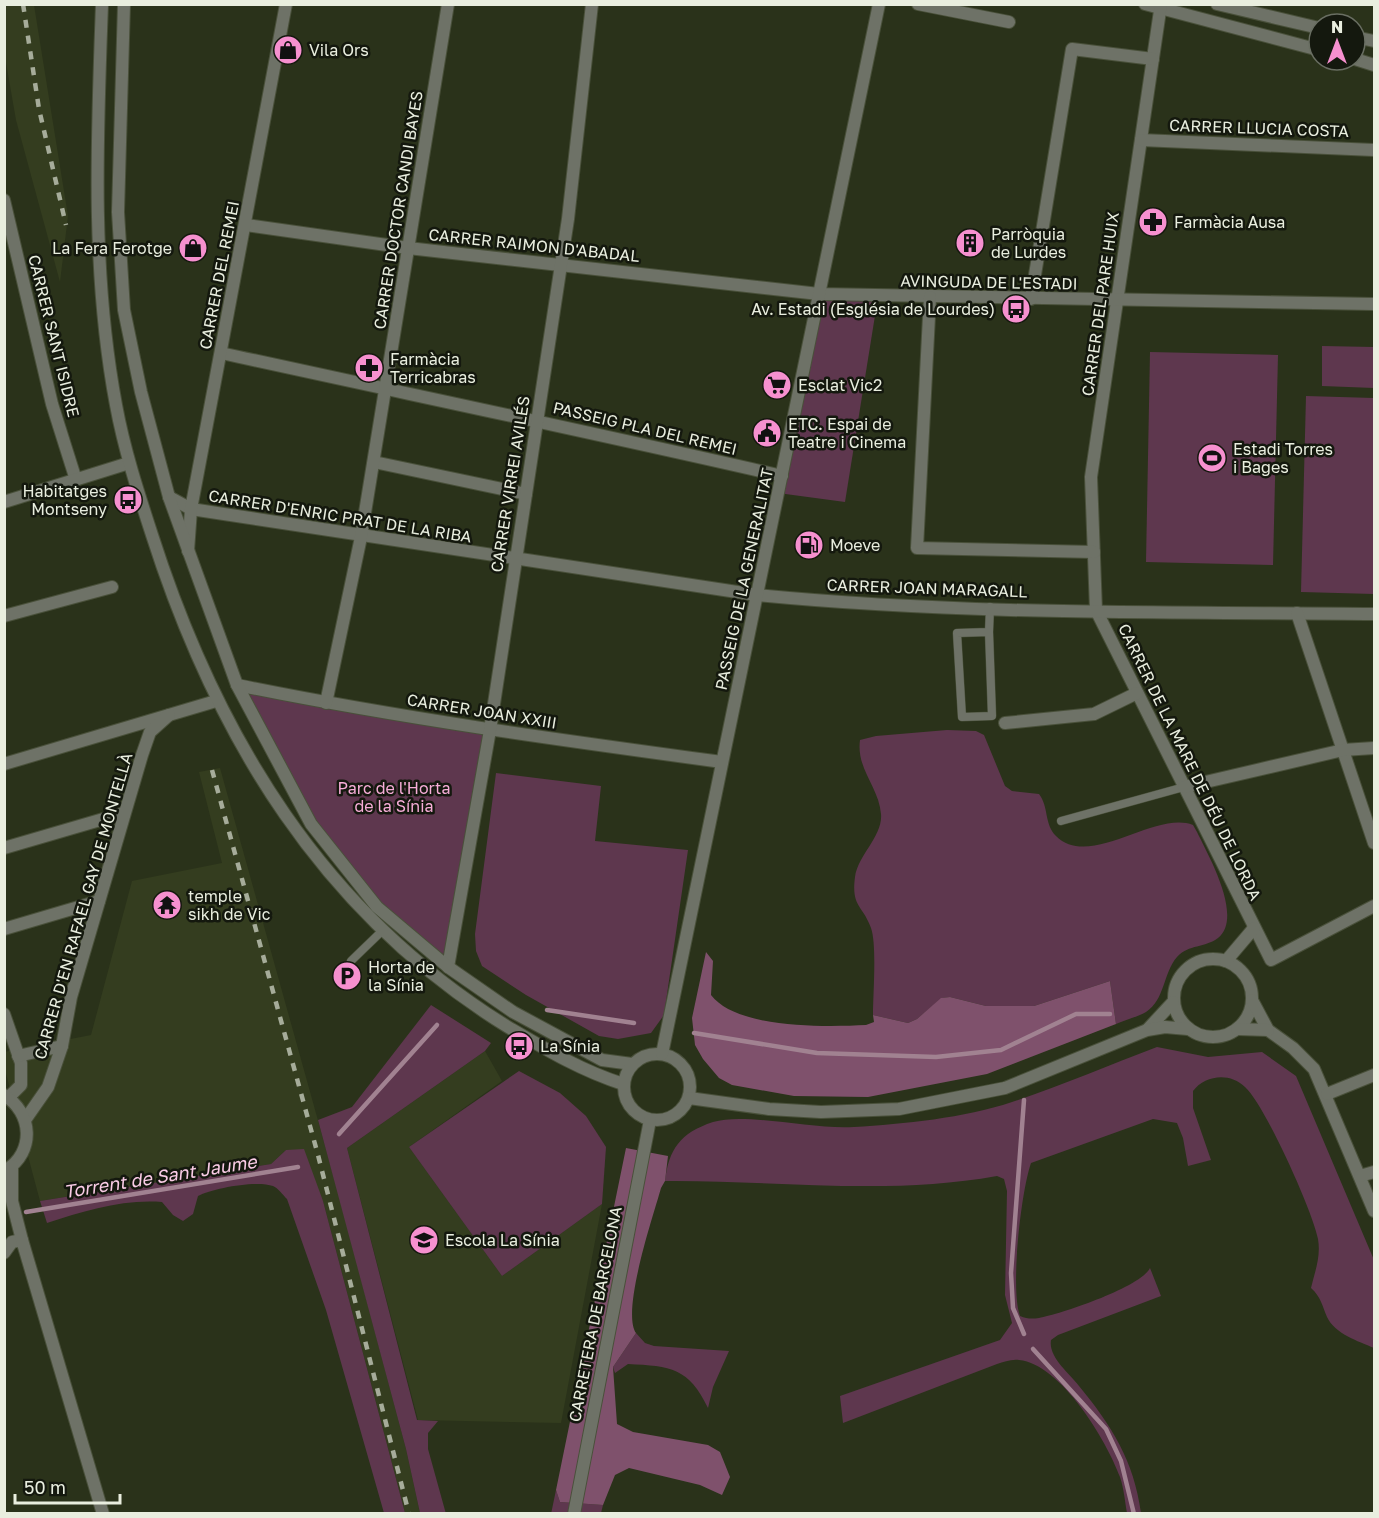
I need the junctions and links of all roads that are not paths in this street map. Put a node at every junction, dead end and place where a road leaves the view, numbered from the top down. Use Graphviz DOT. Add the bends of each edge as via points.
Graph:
graph roads {
  1 [pos="102,4"];
  2 [pos="124,4"];
  3 [pos="286,4"];
  4 [pos="448,4"];
  5 [pos="592,4"];
  6 [pos="879,4"];
  7 [pos="918,4"];
  8 [pos="1145,4"];
  9 [pos="1217,4"];
  10 [pos="1160,6"];
  11 [pos="1009,22"];
  12 [pos="1307,25"];
  13 [pos="1307,47"];
  14 [pos="1153,59"];
  15 [pos="1141,140"];
  16 [pos="1374,150"];
  17 [pos="4,200"];
  18 [pos="246,225"];
  19 [pos="408,248"];
  20 [pos="561,264"];
  21 [pos="819,294"];
  22 [pos="930,297"];
  23 [pos="1031,299"];
  24 [pos="1117,301"];
  25 [pos="1374,304"];
  26 [pos="221,353"];
  27 [pos="386,390"];
  28 [pos="537,420"];
  29 [pos="374,462"];
  30 [pos="129,463"];
  31 [pos="782,476"];
  32 [pos="76,480"];
  33 [pos="526,494"];
  34 [pos="170,497"];
  35 [pos="4,502"];
  36 [pos="191,509"];
  37 [pos="361,537"];
  38 [pos="188,552"];
  39 [pos="1094,552"];
  40 [pos="516,559"];
  41 [pos="112,587"];
  42 [pos="757,595"];
  43 [pos="990,607"];
  44 [pos="1096,610"];
  45 [pos="1298,613"];
  46 [pos="1374,614"];
  47 [pos="4,616"];
  48 [pos="989,632"];
  49 [pos="237,685"];
  50 [pos="1137,693"];
  51 [pos="216,701"];
  52 [pos="326,703"];
  53 [pos="169,715"];
  54 [pos="1005,723"];
  55 [pos="490,730"];
  56 [pos="1374,748"];
  57 [pos="1343,750"];
  58 [pos="723,762"];
  59 [pos="4,764"];
  60 [pos="1184,787"];
  61 [pos="124,813"];
  62 [pos="1061,821"];
  63 [pos="1374,843"];
  64 [pos="4,848"];
  65 [pos="99,901"];
  66 [pos="1374,906"];
  67 [pos="1254,928"];
  68 [pos="4,929"];
  69 [pos="383,930"];
  70 [pos="351,961"];
  71 [pos="1226,961"];
  72 [pos="448,967"];
  73 [pos="1252,1000"];
  74 [pos="1173,1002"];
  75 [pos="4,1014"];
  76 [pos="1188,1029"];
  77 [pos="1237,1029"];
  78 [pos="1147,1030"];
  79 [pos="1268,1030"];
  80 [pos="62,1046"];
  81 [pos="662,1054"];
  82 [pos="18,1056"];
  83 [pos="632,1064"];
  84 [pos="1374,1075"];
  85 [pos="623,1084"];
  86 [pos="1327,1094"];
  87 [pos="6,1096"];
  88 [pos="689,1098"];
  89 [pos="25,1120"];
  90 [pos="650,1120"];
  91 [pos="8,1168"];
  92 [pos="1374,1172"];
  93 [pos="1360,1176"];
  94 [pos="8,1198"];
  95 [pos="1374,1211"];
  96 [pos="22,1240"];
  97 [pos="4,1253"];
  98 [pos="103,1514"];
  99 [pos="574,1514"];
  1 -- 30 [label="street" via="97,147 101,294 116,405"];
  2 -- 34 [label="street" via="118,212 124,310 141,392"];
  3 -- 18 [label="street, CARRER DEL REMEI"];
  4 -- 19 [label="street, CARRER DOCTOR CANDI BAYES"];
  5 -- 20 [label="street, CARRER VIRREI AVILÉS"];
  6 -- 21 [label="street, PASSEIG DE LA GENERALITAT"];
  7 -- 11 [label="street"];
  8 -- 10 [label="street"];
  9 -- 12 [label="street"];
  10 -- 13 [label="street"];
  10 -- 14 [label="street, CARRER DEL PARE HUIX"];
  14 -- 15 [label="street, CARRER DEL PARE HUIX"];
  14 -- 23 [label="street" via="1071,49"];
  15 -- 16 [label="street, CARRER LLUCIA COSTA"];
  15 -- 24 [label="street, CARRER DEL PARE HUIX"];
  17 -- 32 [label="street, CARRER SANT ISIDRE" via="52,404"];
  18 -- 19 [label="street, CARRER RAIMON D'ABADAL"];
  18 -- 26 [label="street, CARRER DEL REMEI"];
  19 -- 20 [label="street, CARRER RAIMON D'ABADAL"];
  19 -- 27 [label="street, CARRER DOCTOR CANDI BAYES"];
  20 -- 21 [label="street, CARRER RAIMON D'ABADAL"];
  20 -- 28 [label="street, CARRER VIRREI AVILÉS"];
  21 -- 22 [label="street, AVINGUDA DE L'ESTADI"];
  21 -- 31 [label="street, PASSEIG DE LA GENERALITAT"];
  22 -- 23 [label="street, AVINGUDA DE L'ESTADI"];
  22 -- 39 [label="street" via="916,548"];
  23 -- 24 [label="street, AVINGUDA DE L'ESTADI"];
  24 -- 25 [label="street, AVINGUDA DE L'ESTADI"];
  24 -- 39 [label="street, CARRER DEL PARE HUIX" via="1091,477"];
  26 -- 27 [label="street, PASSEIG PLA DEL REMEI"];
  26 -- 36 [label="street, CARRER DEL REMEI"];
  27 -- 28 [label="street, PASSEIG PLA DEL REMEI"];
  27 -- 29 [label="street, CARRER DOCTOR CANDI BAYES"];
  28 -- 31 [label="street, PASSEIG PLA DEL REMEI"];
  28 -- 33 [label="street, CARRER VIRREI AVILÉS"];
  29 -- 33 [label="street"];
  29 -- 37 [label="street, CARRER DOCTOR CANDI BAYES"];
  30 -- 32 [label="street"];
  30 -- 51 [label="street" via="173,603"];
  31 -- 42 [label="street, PASSEIG DE LA GENERALITAT"];
  32 -- 35 [label="street"];
  33 -- 40 [label="street, CARRER VIRREI AVILÉS"];
  34 -- 36 [label="street, CARRER D'ENRIC PRAT DE LA RIBA"];
  34 -- 38 [label="street"];
  36 -- 37 [label="street, CARRER D'ENRIC PRAT DE LA RIBA"];
  36 -- 38 [label="street, CARRER DEL REMEI"];
  37 -- 40 [label="street, CARRER D'ENRIC PRAT DE LA RIBA"];
  37 -- 52 [label="street, CARRER DOCTOR CANDI BAYES"];
  38 -- 49 [label="street"];
  39 -- 44 [label="street, CARRER DEL PARE HUIX"];
  40 -- 42 [label="street, CARRER D'ENRIC PRAT DE LA RIBA"];
  40 -- 55 [label="street, CARRER VIRREI AVILÉS"];
  41 -- 47 [label="street"];
  42 -- 43 [label="street, CARRER JOAN MARAGALL" via="830,602"];
  42 -- 58 [label="street, PASSEIG DE LA GENERALITAT"];
  43 -- 44 [label="street, CARRER JOAN MARAGALL"];
  43 -- 48 [label="lane"];
  44 -- 45 [label="street, CARRER JOAN MARAGALL"];
  44 -- 50 [label="street, CARRER DE LA MARE DE DÉU DE LORDA"];
  45 -- 46 [label="street, CARRER JOAN MARAGALL"];
  45 -- 57 [label="street"];
  48 -- 48 [label="lane" via="957,633 962,717 992,716"];
  49 -- 52 [label="street, CARRER JOAN XXIII"];
  49 -- 72 [label="street" via="311,824 377,907"];
  50 -- 54 [label="street" via="1094,714"];
  50 -- 60 [label="street, CARRER DE LA MARE DE DÉU DE LORDA"];
  51 -- 53 [label="street, CARRER D'EN RAFAEL GAY DE MONTELLÀ"];
  51 -- 69 [label="street" via="266,789 314,854"];
  52 -- 55 [label="street, CARRER JOAN XXIII"];
  53 -- 59 [label="street"];
  53 -- 61 [label="street, CARRER D'EN RAFAEL GAY DE MONTELLÀ" via="150,732"];
  55 -- 58 [label="street, CARRER JOAN XXIII"];
  55 -- 72 [label="street, CARRER VIRREI AVILÉS"];
  56 -- 57 [label="street"];
  57 -- 60 [label="street"];
  57 -- 63 [label="street"];
  58 -- 81 [label="street, PASSEIG DE LA GENERALITAT"];
  60 -- 62 [label="lane"];
  60 -- 67 [label="street, CARRER DE LA MARE DE DÉU DE LORDA"];
  61 -- 64 [label="street"];
  61 -- 65 [label="street, CARRER D'EN RAFAEL GAY DE MONTELLÀ"];
  65 -- 68 [label="street"];
  65 -- 80 [label="street, CARRER D'EN RAFAEL GAY DE MONTELLÀ" via="71,998"];
  66 -- 67 [label="street, CARRER DE LA MARE DE DÉU DE LORDA" via="1271,960"];
  67 -- 71 [label="street"];
  69 -- 70 [label="lane"];
  69 -- 85 [label="street" via="460,997 570,1064"];
  71 -- 73 [label="street" via="1243,972"];
  71 -- 74 [label="street" via="1213,958 1188,967 1174,989"];
  72 -- 83 [label="street" via="513,1012 602,1060"];
  73 -- 77 [label="street" via="1248,1016"];
  73 -- 79 [label="street"];
  74 -- 76 [label="street"];
  74 -- 78 [label="street"];
  75 -- 82 [label="street"];
  76 -- 77 [label="street" via="1206,1037"];
  76 -- 78 [label="street"];
  77 -- 79 [label="street"];
  78 -- 88 [label="street" via="1005,1088 899,1109 780,1110"];
  79 -- 86 [label="street" via="1314,1069"];
  80 -- 82 [label="street"];
  80 -- 89 [label="street, CARRER D'EN RAFAEL GAY DE MONTELLÀ" via="48,1087"];
  81 -- 83 [label="street" via="651,1054"];
  81 -- 88 [label="street" via="682,1065 688,1075"];
  82 -- 87 [label="street" via="21,1085"];
  83 -- 85 [label="street"];
  84 -- 86 [label="street"];
  85 -- 90 [label="street" via="633,1111"];
  86 -- 93 [label="street"];
  87 -- 89 [label="street" via="19,1107"];
  88 -- 90 [label="street" via="678,1114 660,1121"];
  89 -- 91 [label="street" via="27,1142"];
  90 -- 99 [label="street, CARRETERA DE BARCELONA"];
  91 -- 94 [label="street"];
  92 -- 93 [label="street"];
  93 -- 95 [label="street"];
  94 -- 96 [label="street"];
  96 -- 97 [label="street" via="12,1242"];
  96 -- 98 [label="street"];
}
